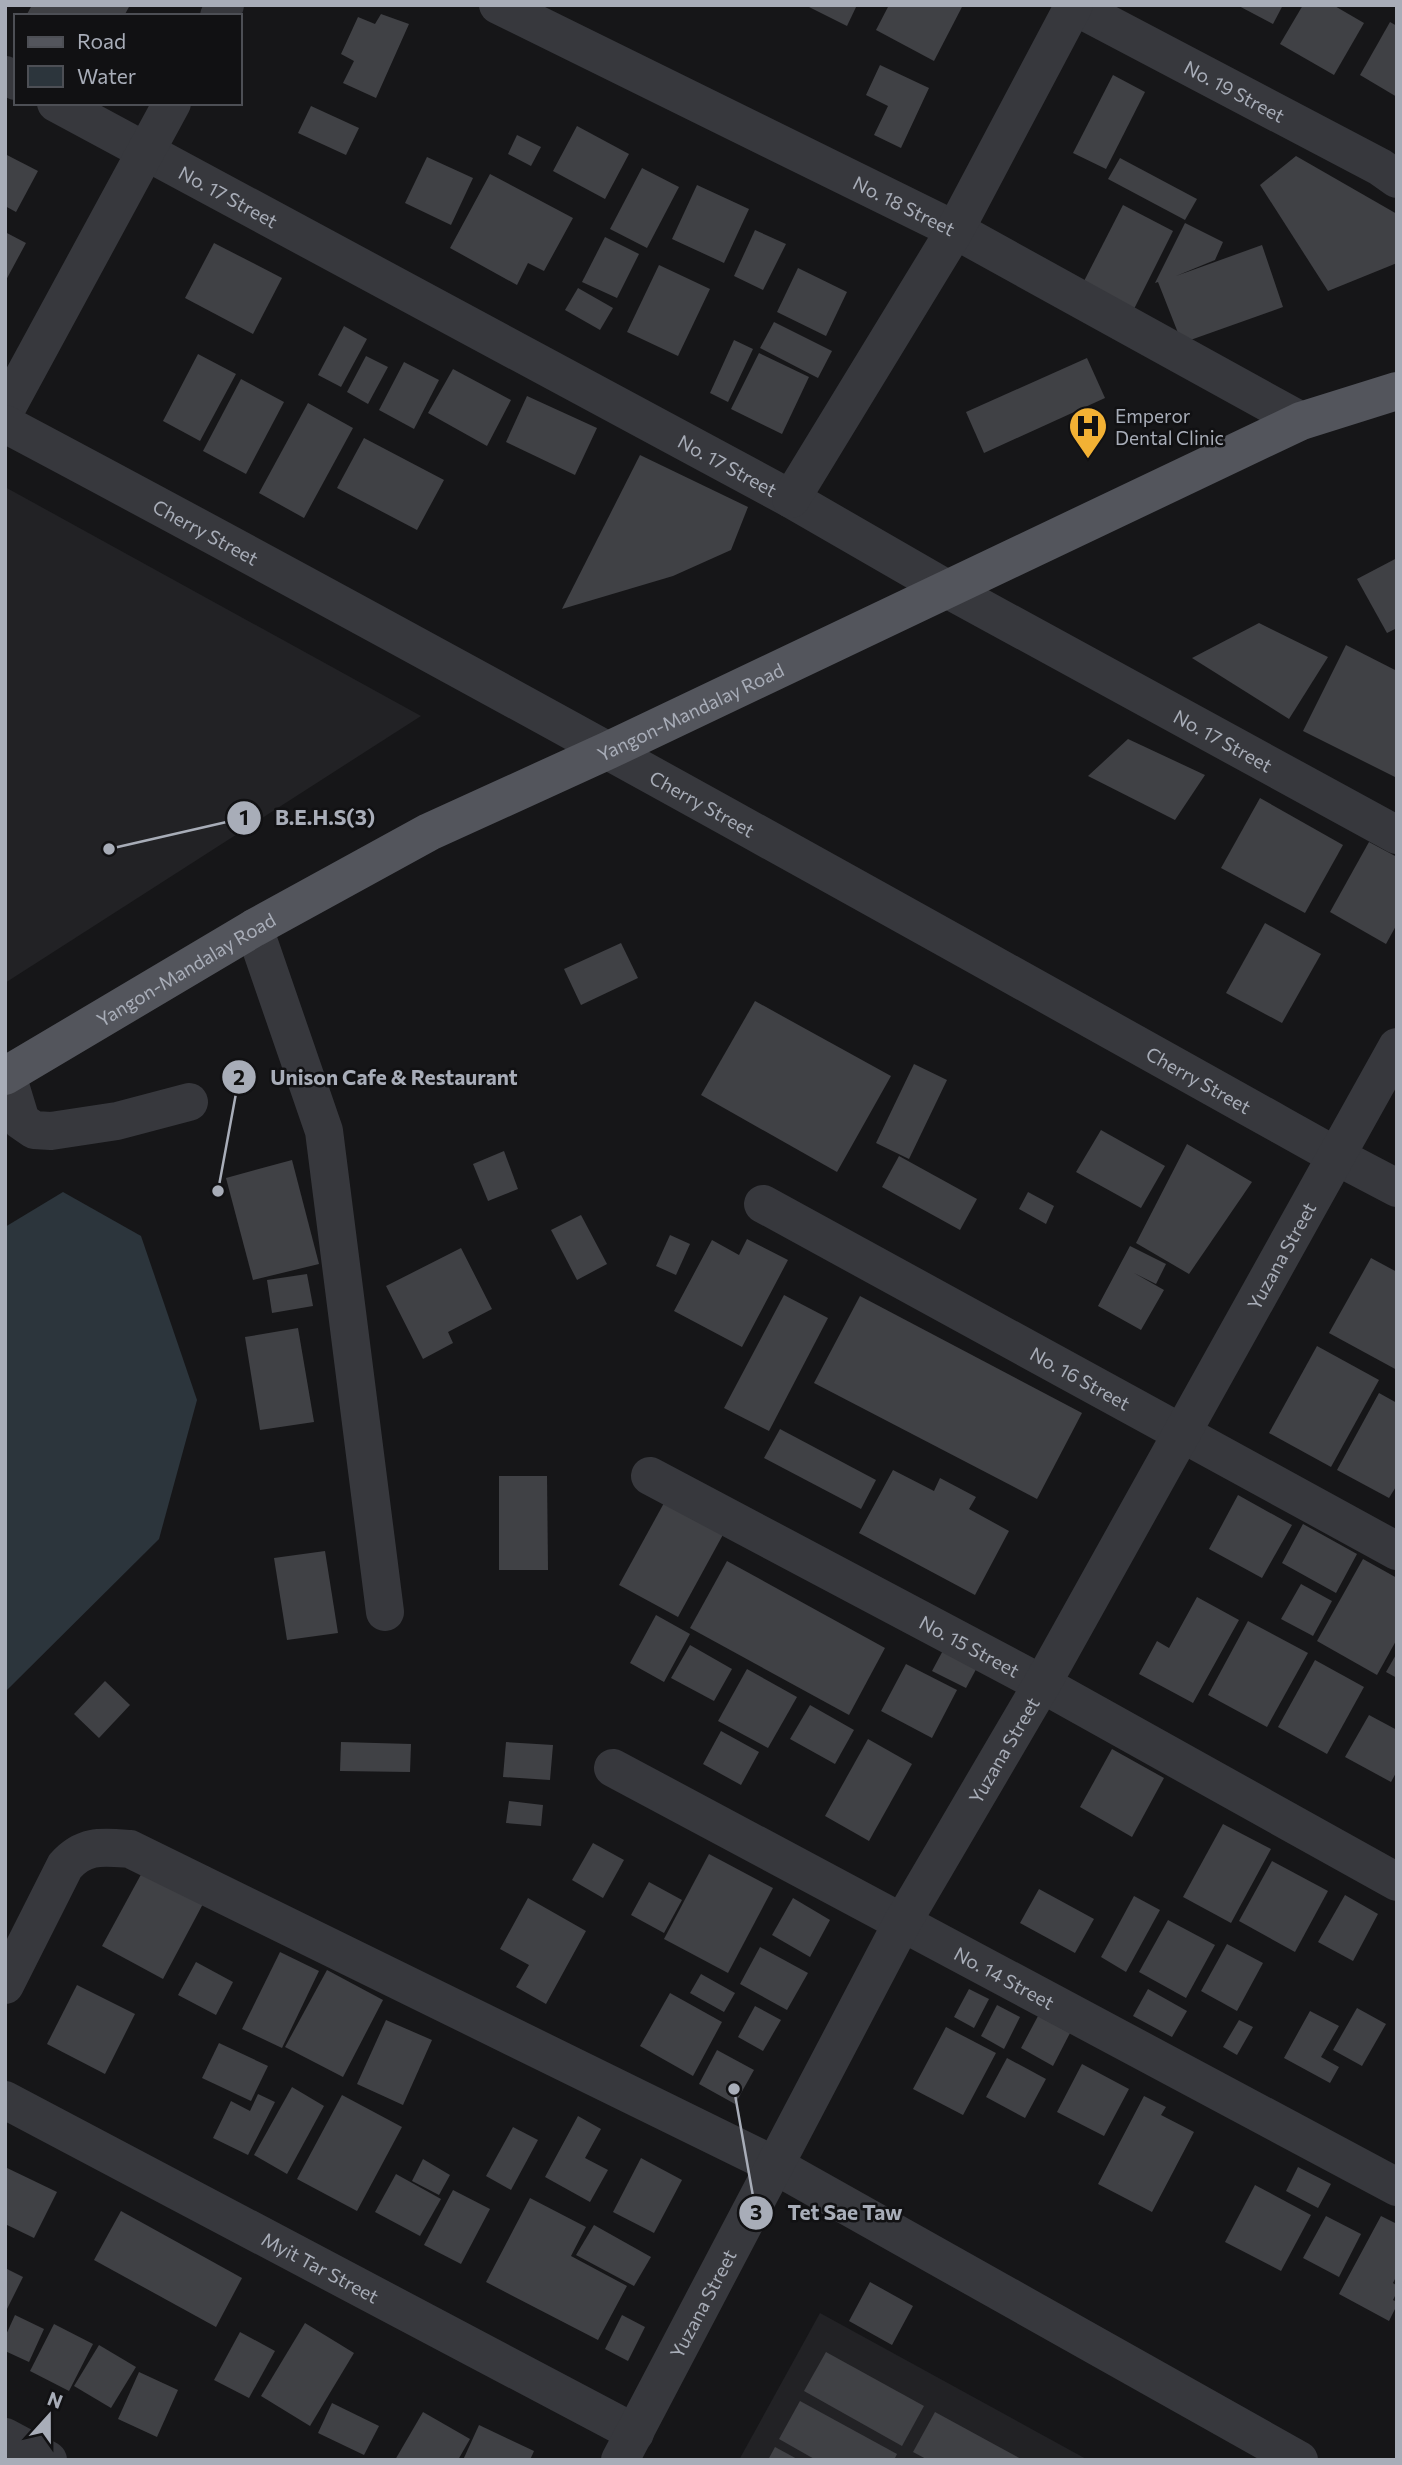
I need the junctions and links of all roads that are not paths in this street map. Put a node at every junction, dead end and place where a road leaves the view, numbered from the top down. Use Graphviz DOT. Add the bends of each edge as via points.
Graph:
graph roads {
  1 [pos="498,5"];
  2 [pos="1073,5"];
  3 [pos="60,105"];
  4 [pos="171,105"];
  5 [pos="145,153"];
  6 [pos="1397,179"];
  7 [pos="955,230"];
  8 [pos="1397,391"];
  9 [pos="5,411"];
  10 [pos="1301,421"];
  11 [pos="5,424"];
  12 [pos="791,499"];
  13 [pos="947,589"];
  14 [pos="608,750"];
  15 [pos="1397,835"];
  16 [pos="254,928"];
  17 [pos="1397,1046"];
  18 [pos="6,1076"];
  19 [pos="188,1102"];
  20 [pos="1336,1156"];
  21 [pos="1397,1188"];
  22 [pos="763,1204"];
  23 [pos="1180,1433"];
  24 [pos="650,1476"];
  25 [pos="1397,1551"];
  26 [pos="385,1612"];
  27 [pos="1042,1684"];
  28 [pos="612,1768"];
  29 [pos="1397,1882"];
  30 [pos="902,1923"];
  31 [pos="5,1985"];
  32 [pos="5,2100"];
  33 [pos="776,2166"];
  34 [pos="1397,2187"];
  35 [pos="5,2437"];
  36 [pos="627,2447"];
  37 [pos="48,2460"];
  38 [pos="1299,2460"];
  1 -- 7 [label="street, No. 18 Street"];
  2 -- 6 [label="street, No. 19 Street"];
  2 -- 7 [label="street"];
  3 -- 5 [label="street, No. 17 Street"];
  4 -- 5 [label="street"];
  5 -- 9 [label="street"];
  5 -- 12 [label="street, No. 17 Street"];
  7 -- 10 [label="street, No. 18 Street"];
  7 -- 12 [label="street"];
  8 -- 10 [label="main road, Yangon-Mandalay Road"];
  10 -- 13 [label="main road, Yangon-Mandalay Road"];
  11 -- 14 [label="street, Cherry Street"];
  12 -- 13 [label="street, No. 17 Street"];
  13 -- 14 [label="main road, Yangon-Mandalay Road"];
  13 -- 15 [label="street, No. 17 Street"];
  14 -- 16 [label="main road, Yangon-Mandalay Road" via="429,832"];
  14 -- 20 [label="street, Cherry Street"];
  16 -- 18 [label="main road, Yangon-Mandalay Road"];
  16 -- 26 [label="street" via="324,1131"];
  17 -- 20 [label="street, Yuzana Street"];
  18 -- 19 [label="street" via="21,1121 34,1130 117,1121"];
  20 -- 21 [label="street, Cherry Street"];
  20 -- 23 [label="street, Yuzana Street"];
  22 -- 23 [label="street, No. 16 Street"];
  23 -- 25 [label="street, No. 16 Street"];
  23 -- 27 [label="street, Yuzana Street"];
  24 -- 27 [label="street, No. 15 Street"];
  27 -- 29 [label="street, No. 15 Street"];
  27 -- 30 [label="street, Yuzana Street"];
  28 -- 30 [label="street, No. 14 Street"];
  30 -- 33 [label="street, Yuzana Street"];
  30 -- 34 [label="street, No. 14 Street"];
  31 -- 33 [label="street" via="65,1866 76,1854 100,1847 130,1849"];
  32 -- 36 [label="street, Myit Tar Street"];
  33 -- 36 [label="street, Yuzana Street"];
  33 -- 38 [label="street"];
  35 -- 37 [label="street"];
}
